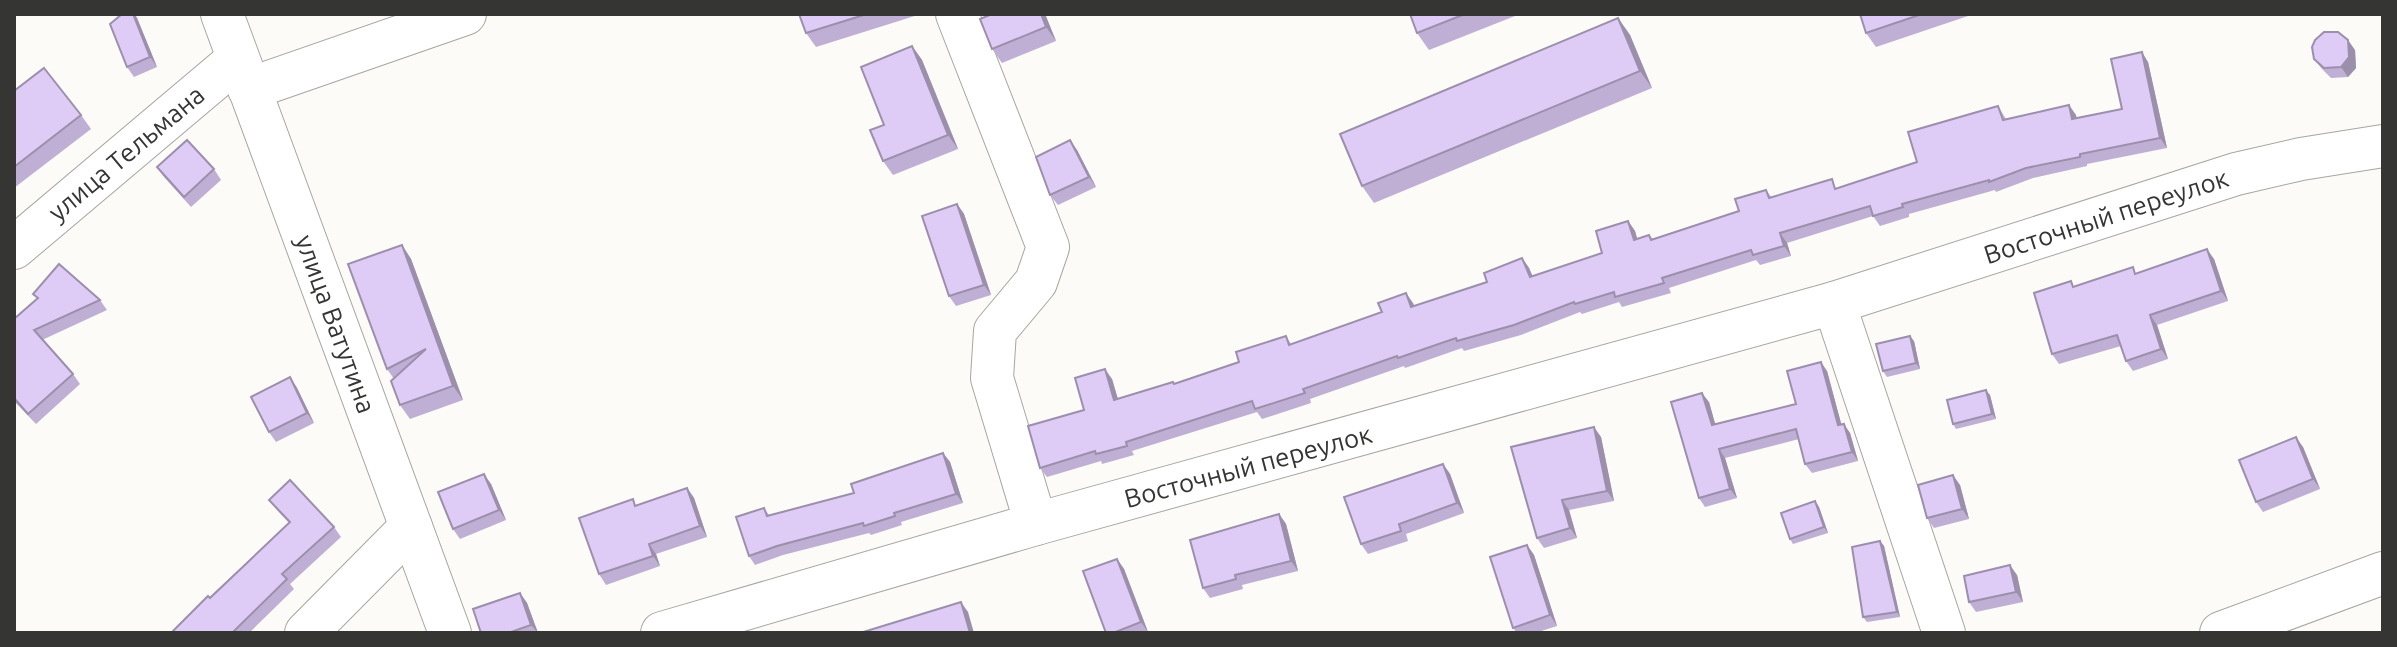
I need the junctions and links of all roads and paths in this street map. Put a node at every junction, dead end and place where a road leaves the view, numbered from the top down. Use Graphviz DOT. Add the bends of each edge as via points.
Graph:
graph roads {
  1 [pos="222,14"];
  2 [pos="465,14"];
  3 [pos="957,14"];
  4 [pos="244,74"];
  5 [pos="2383,146"];
  6 [pos="14,248"];
  7 [pos="1834,303"];
  8 [pos="1036,524"];
  9 [pos="411,527"];
  10 [pos="2383,573"];
  11 [pos="306,633"];
  12 [pos="450,633"];
  13 [pos="662,633"];
  14 [pos="1944,633"];
  15 [pos="2221,633"];
  1 -- 4 [label="street, улица Ватутина"];
  2 -- 4 [label="street"];
  3 -- 8 [label="street" via="1048,247 1036,282 995,331 992,378"];
  4 -- 6 [label="street, улица Тельмана"];
  4 -- 9 [label="street, улица Ватутина"];
  5 -- 7 [label="street, Восточный переулок" via="2236,174"];
  7 -- 8 [label="street, Восточный переулок"];
  7 -- 14 [label="street"];
  8 -- 13 [label="street, Восточный переулок"];
  9 -- 11 [label="street"];
  9 -- 12 [label="street, улица Ватутина"];
  10 -- 15 [label="street"];
}
